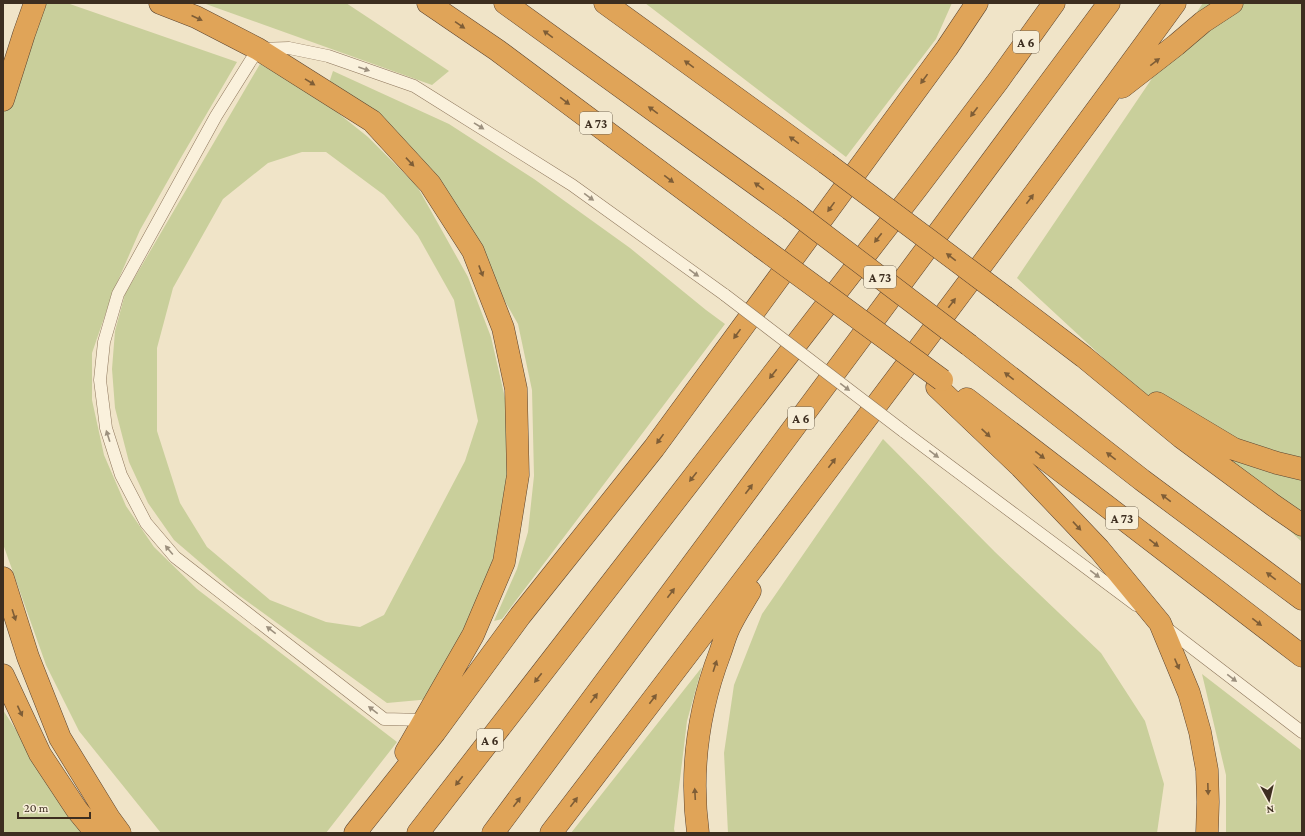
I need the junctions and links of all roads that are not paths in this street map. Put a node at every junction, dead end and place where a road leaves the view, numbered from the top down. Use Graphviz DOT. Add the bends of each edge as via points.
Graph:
graph roads {
  1 [pos="35,3"];
  2 [pos="160,3"];
  3 [pos="428,3"];
  4 [pos="505,3"];
  5 [pos="605,3"];
  6 [pos="625,3"];
  7 [pos="977,3"];
  8 [pos="1054,3"];
  9 [pos="1109,3"];
  10 [pos="1174,3"];
  11 [pos="1232,3"];
  12 [pos="663,45"];
  13 [pos="258,49"];
  14 [pos="3,100"];
  15 [pos="1102,103"];
  16 [pos="1084,357"];
  17 [pos="940,384"];
  18 [pos="1302,469"];
  19 [pos="809,495"];
  20 [pos="1302,525"];
  21 [pos="3,578"];
  22 [pos="1302,599"];
  23 [pos="1160,623"];
  24 [pos="1302,656"];
  25 [pos="3,675"];
  26 [pos="424,720"];
  27 [pos="1302,732"];
  28 [pos="377,806"];
  29 [pos="96,833"];
  30 [pos="120,833"];
  31 [pos="355,833"];
  32 [pos="418,833"];
  33 [pos="493,833"];
  34 [pos="551,833"];
  35 [pos="698,833"];
  36 [pos="1207,833"];
  1 -- 14 [label="highway"];
  2 -- 13 [label="highway, one-way" via="196,17"];
  3 -- 17 [label="highway, A 73, one-way, bridge" via="497,50 881,334"];
  22 -- 4 [label="highway, A 73, one-way, bridge" via="1142,480 790,209"];
  5 -- 12 [label="highway"];
  6 -- 12 [label="highway"];
  7 -- 28 [label="highway, one-way" via="943,54 654,448 520,616"];
  8 -- 32 [label="highway, A 6, one-way" via="921,182"];
  33 -- 9 [label="highway, A 6, one-way"];
  10 -- 15 [label="highway"];
  15 -- 11 [label="highway, one-way" via="1203,22"];
  16 -- 12 [label="highway, one-way, bridge" via="826,163"];
  13 -- 23 [label="lane, one-way, bridge" via="289,48 328,56 414,86 572,185 725,295"];
  13 -- 26 [label="highway, one-way" via="372,121 430,184 473,251 503,328 516,389 518,475 504,562 473,635"];
  26 -- 13 [label="lane, one-way" via="384,719 175,557 146,523 121,475 106,428 100,380 104,342 118,294 216,116"];
  19 -- 15 [label="highway, one-way"];
  16 -- 18 [label="highway" via="1234,449"];
  16 -- 20 [label="highway" via="1181,438"];
  17 -- 23 [label="highway, one-way" via="1079,527"];
  17 -- 24 [label="highway, A 73, one-way"];
  34 -- 19 [label="highway, one-way"];
  35 -- 19 [label="highway, one-way" via="696,752 705,699 716,663 729,628"];
  21 -- 30 [label="highway, one-way" via="28,657 60,738"];
  23 -- 27 [label="lane, one-way"];
  23 -- 36 [label="highway, one-way" via="1189,693 1200,732 1207,770"];
  25 -- 29 [label="highway, one-way" via="40,754 77,810"];
  26 -- 28 [label="highway"];
  28 -- 31 [label="highway"];
}
